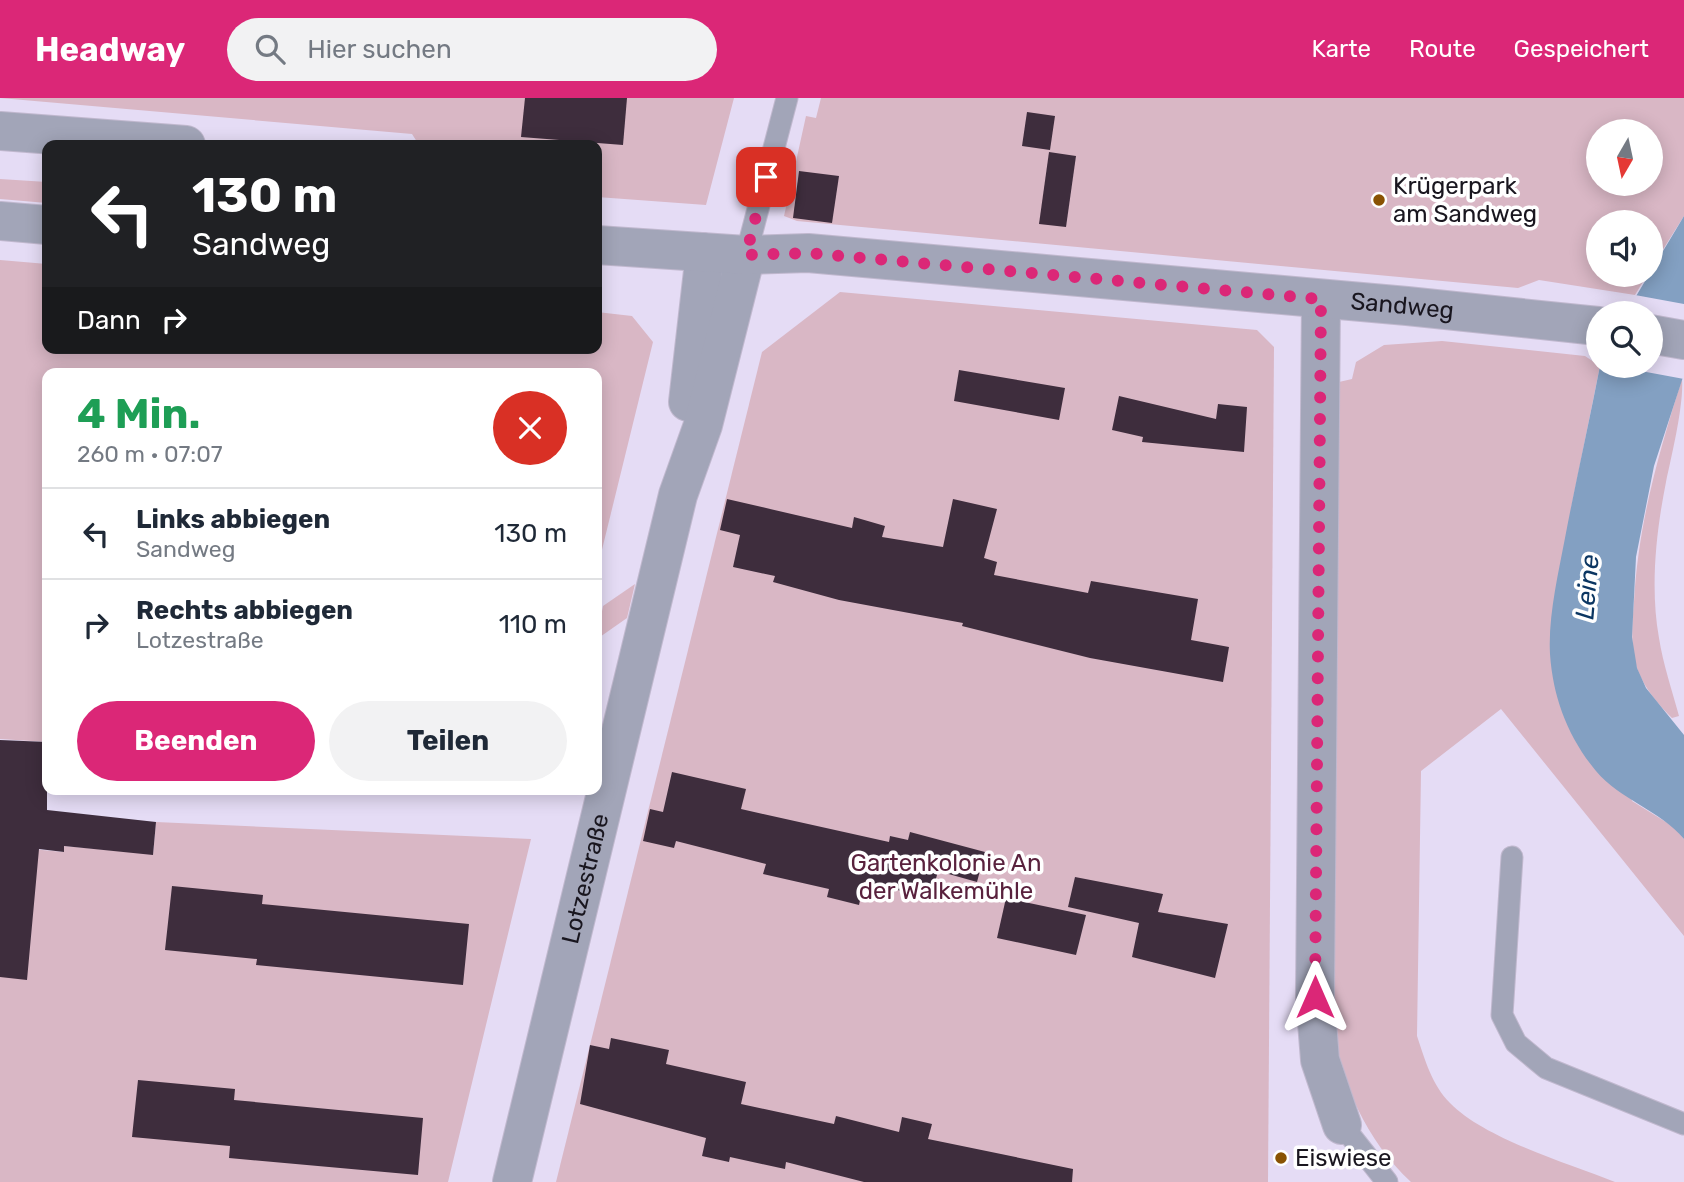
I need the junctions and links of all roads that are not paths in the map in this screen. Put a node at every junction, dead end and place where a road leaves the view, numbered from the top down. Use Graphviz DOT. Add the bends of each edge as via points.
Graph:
graph roads {
  1 [pos="787,98"];
  2 [pos="0,131"];
  3 [pos="120,140"];
  4 [pos="0,221"];
  5 [pos="42,225"];
  6 [pos="602,246"];
  7 [pos="746,255"];
  8 [pos="703,261"];
  9 [pos="602,266"];
  10 [pos="1321,299"];
  11 [pos="1586,325"];
  12 [pos="1663,336"];
  13 [pos="1684,340"];
  14 [pos="678,495"];
  15 [pos="1513,857"];
  16 [pos="1684,1124"];
  17 [pos="1342,1125"];
  18 [pos="512,1182"];
  19 [pos="1387,1182"];
  1 -- 7 [label="lane, Lotzestraße"];
  2 -- 3 [label="street"];
  4 -- 5 [label="street"];
  6 -- 8 [label="street"];
  7 -- 8 [label="street, Sandweg"];
  7 -- 10 [label="street, Sandweg" via="808,253"];
  7 -- 14 [label="street, Lotzestraße" via="703,425"];
  8 -- 9 [label="street" via="647,271"];
  8 -- 14 [label="street, Lotzestraße"];
  10 -- 11 [label="street, Sandweg"];
  10 -- 17 [label="street" via="1315,997 1320,1060"];
  12 -- 13 [label="street"];
  14 -- 18 [label="street, Lotzestraße"];
  15 -- 16 [label="lane" via="1502,1015 1516,1044 1546,1068"];
  17 -- 19 [label="lane"];
}
